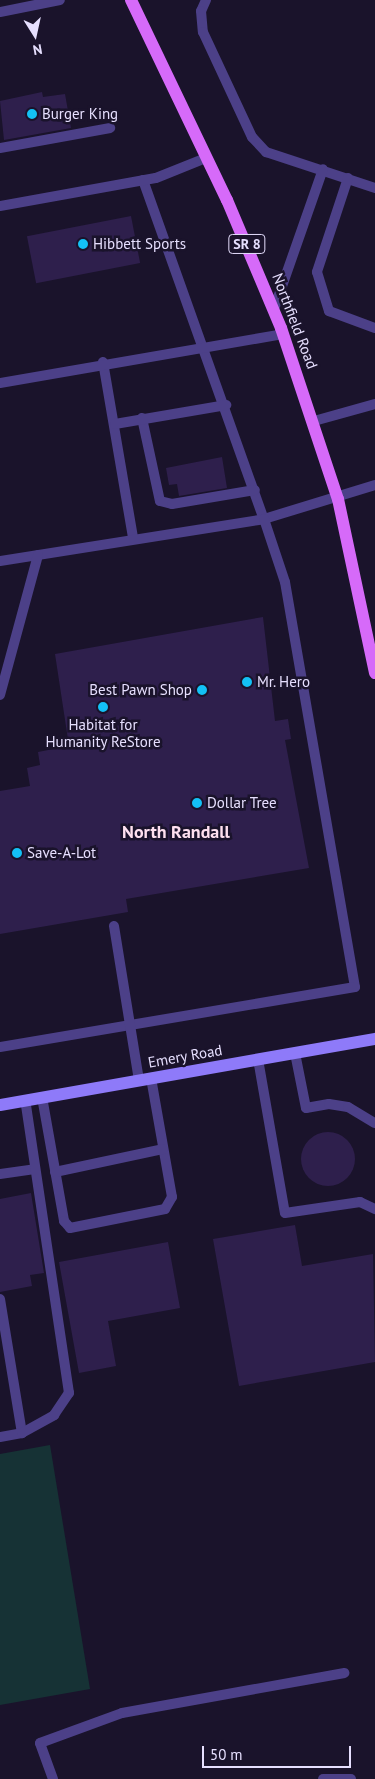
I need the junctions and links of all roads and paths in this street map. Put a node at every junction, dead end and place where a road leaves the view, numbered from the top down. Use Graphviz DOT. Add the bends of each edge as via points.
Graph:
graph roads {
  1 [pos="60,0"];
  2 [pos="130,0"];
  3 [pos="206,0"];
  4 [pos="36,3"];
  5 [pos="0,12"];
  6 [pos="110,128"];
  7 [pos="0,148"];
  8 [pos="206,158"];
  9 [pos="323,169"];
  10 [pos="348,178"];
  11 [pos="144,180"];
  12 [pos="375,188"];
  13 [pos="0,206"];
  14 [pos="274,309"];
  15 [pos="375,328"];
  16 [pos="283,334"];
  17 [pos="206,345"];
  18 [pos="103,362"];
  19 [pos="0,383"];
  20 [pos="375,404"];
  21 [pos="226,405"];
  22 [pos="142,418"];
  23 [pos="314,421"];
  24 [pos="115,424"];
  25 [pos="375,485"];
  26 [pos="255,490"];
  27 [pos="338,499"];
  28 [pos="264,519"];
  29 [pos="133,538"];
  30 [pos="38,555"];
  31 [pos="0,561"];
  32 [pos="375,673"];
  33 [pos="1,690"];
  34 [pos="114,926"];
  35 [pos="128,1024"];
  36 [pos="375,1039"];
  37 [pos="0,1047"];
  38 [pos="295,1053"];
  39 [pos="258,1059"];
  40 [pos="145,1079"];
  41 [pos="42,1097"];
  42 [pos="25,1100"];
  43 [pos="0,1105"];
  44 [pos="375,1123"];
  45 [pos="163,1149"];
  46 [pos="35,1169"];
  47 [pos="55,1172"];
  48 [pos="0,1174"];
  49 [pos="375,1209"];
  50 [pos="0,1299"];
  51 [pos="22,1433"];
  52 [pos="0,1437"];
  53 [pos="344,1673"];
  54 [pos="54,1779"];
  55 [pos="322,1779"];
  56 [pos="351,1779"];
  1 -- 4 [label="lane"];
  2 -- 8 [label="main road, Northfield Road / SR 8"];
  3 -- 9 [label="lane" via="201,11 203,32 252,138 266,152"];
  4 -- 5 [label="lane"];
  6 -- 7 [label="lane"];
  8 -- 11 [label="lane"];
  8 -- 14 [label="main road, Northfield Road / SR 8"];
  9 -- 10 [label="lane"];
  9 -- 14 [label="lane"];
  10 -- 12 [label="lane"];
  10 -- 15 [label="lane" via="317,272 329,311"];
  11 -- 13 [label="lane"];
  11 -- 17 [label="lane"];
  14 -- 16 [label="main road, Northfield Road / SR 8"];
  16 -- 17 [label="lane"];
  16 -- 23 [label="main road, Northfield Road / SR 8"];
  17 -- 18 [label="lane"];
  17 -- 21 [label="lane"];
  18 -- 19 [label="lane"];
  18 -- 24 [label="lane"];
  20 -- 23 [label="lane"];
  21 -- 22 [label="lane"];
  21 -- 26 [label="lane"];
  22 -- 24 [label="lane"];
  22 -- 26 [label="lane" via="160,501 172,504"];
  23 -- 27 [label="main road, Northfield Road / SR 8"];
  24 -- 29 [label="lane"];
  25 -- 27 [label="lane"];
  26 -- 28 [label="lane"];
  27 -- 28 [label="lane"];
  27 -- 32 [label="main road, Northfield Road / SR 8"];
  28 -- 29 [label="lane"];
  28 -- 35 [label="lane" via="285,582 298,648 356,987"];
  29 -- 30 [label="lane"];
  30 -- 31 [label="lane"];
  30 -- 33 [label="lane"];
  34 -- 35 [label="lane"];
  35 -- 37 [label="lane"];
  35 -- 40 [label="lane"];
  36 -- 38 [label="main road, Emery Road"];
  38 -- 39 [label="main road, Emery Road"];
  38 -- 44 [label="lane" via="306,1108 330,1104 348,1107"];
  39 -- 40 [label="main road, Emery Road"];
  39 -- 49 [label="lane" via="285,1213 360,1202"];
  40 -- 41 [label="main road, Emery Road"];
  40 -- 45 [label="lane"];
  41 -- 42 [label="main road, Emery Road"];
  41 -- 47 [label="lane"];
  42 -- 43 [label="main road, Emery Road"];
  42 -- 46 [label="lane"];
  45 -- 47 [label="lane"];
  45 -- 47 [label="lane" via="172,1197 165,1209 150,1213 70,1228 64,1221"];
  46 -- 48 [label="lane"];
  46 -- 51 [label="lane" via="69,1393 54,1415"];
  50 -- 51 [label="lane"];
  51 -- 52 [label="lane"];
  53 -- 54 [label="lane" via="122,1713 40,1743"];
  55 -- 56 [label="lane"];
}
